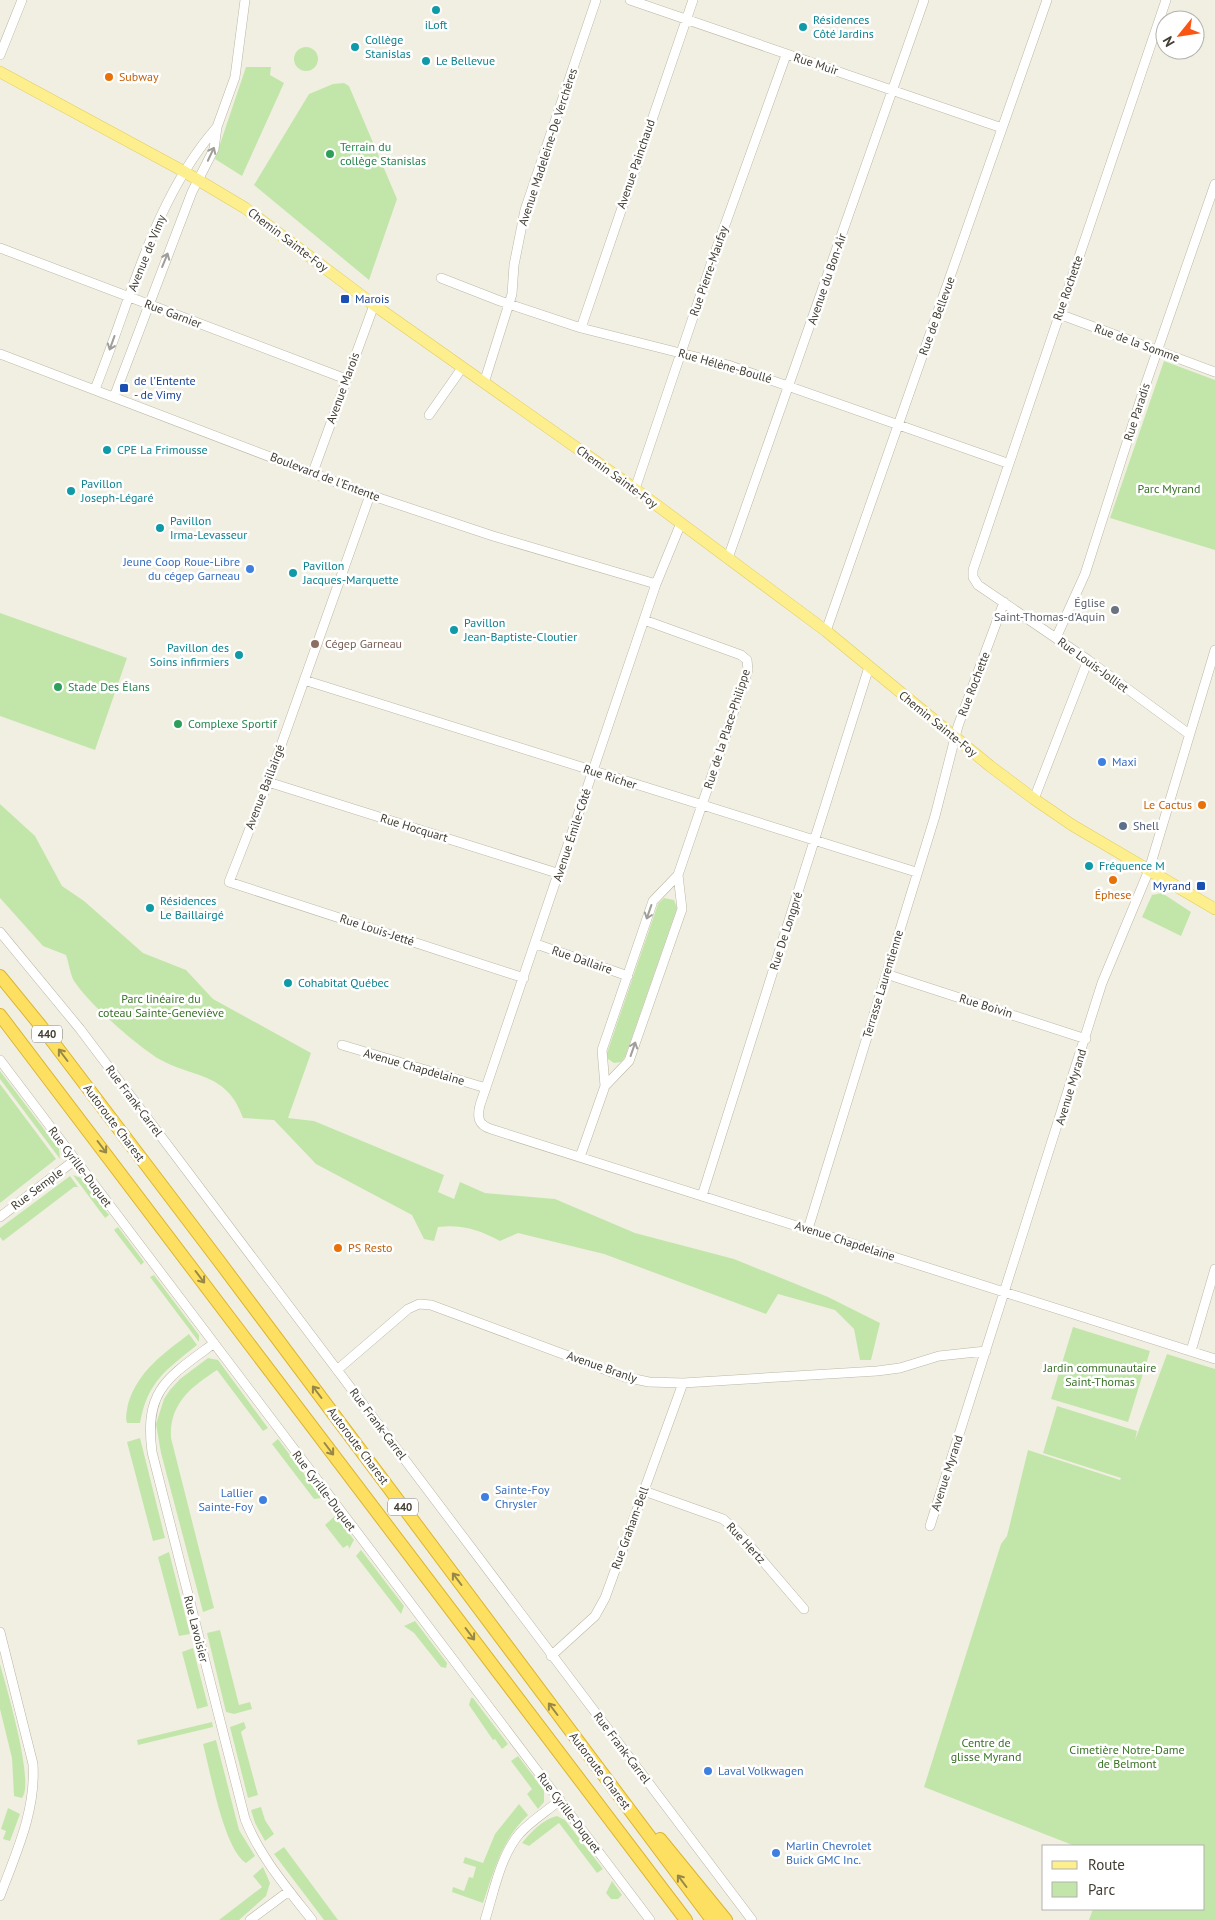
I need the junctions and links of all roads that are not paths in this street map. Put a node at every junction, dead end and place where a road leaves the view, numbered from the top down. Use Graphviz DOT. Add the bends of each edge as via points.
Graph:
graph roads {
  1 [pos="22,0"];
  2 [pos="245,0"];
  3 [pos="596,0"];
  4 [pos="630,0"];
  5 [pos="693,0"];
  6 [pos="924,0"];
  7 [pos="1047,0"];
  8 [pos="1166,0"];
  9 [pos="685,20"];
  10 [pos="0,55"];
  11 [pos="786,55"];
  12 [pos="0,72"];
  13 [pos="894,90"];
  14 [pos="217,126"];
  15 [pos="1002,128"];
  16 [pos="184,171"];
  17 [pos="197,179"];
  18 [pos="1215,184"];
  19 [pos="0,248"];
  20 [pos="441,278"];
  21 [pos="129,298"];
  22 [pos="510,304"];
  23 [pos="147,305"];
  24 [pos="374,305"];
  25 [pos="1059,314"];
  26 [pos="580,328"];
  27 [pos="1157,351"];
  28 [pos="0,354"];
  29 [pos="681,354"];
  30 [pos="462,368"];
  31 [pos="1215,372"];
  32 [pos="346,379"];
  33 [pos="484,382"];
  34 [pos="790,386"];
  35 [pos="95,389"];
  36 [pos="114,397"];
  37 [pos="429,415"];
  38 [pos="897,426"];
  39 [pos="1007,462"];
  40 [pos="313,472"];
  41 [pos="635,489"];
  42 [pos="370,495"];
  43 [pos="681,523"];
  44 [pos="728,558"];
  45 [pos="973,577"];
  46 [pos="656,584"];
  47 [pos="1004,602"];
  48 [pos="644,620"];
  49 [pos="826,631"];
  50 [pos="1056,638"];
  51 [pos="1215,650"];
  52 [pos="1088,660"];
  53 [pos="869,667"];
  54 [pos="304,680"];
  55 [pos="1189,734"];
  56 [pos="955,738"];
  57 [pos="593,771"];
  58 [pos="268,782"];
  59 [pos="1034,799"];
  60 [pos="702,806"];
  61 [pos="814,841"];
  62 [pos="1149,870"];
  63 [pos="916,872"];
  64 [pos="560,874"];
  65 [pos="678,875"];
  66 [pos="229,882"];
  67 [pos="1215,909"];
  68 [pos="0,932"];
  69 [pos="536,944"];
  70 [pos="886,974"];
  71 [pos="0,976"];
  72 [pos="628,976"];
  73 [pos="524,978"];
  74 [pos="0,1015"];
  75 [pos="1086,1039"];
  76 [pos="342,1046"];
  77 [pos="0,1060"];
  78 [pos="605,1086"];
  79 [pos="486,1088"];
  80 [pos="478,1119"];
  81 [pos="580,1157"];
  82 [pos="75,1160"];
  83 [pos="702,1196"];
  84 [pos="0,1217"];
  85 [pos="808,1229"];
  86 [pos="1215,1269"];
  87 [pos="1006,1293"];
  88 [pos="213,1344"];
  89 [pos="986,1351"];
  90 [pos="1191,1351"];
  91 [pos="1215,1359"];
  92 [pos="337,1370"];
  93 [pos="683,1383"];
  94 [pos="644,1491"];
  95 [pos="930,1526"];
  96 [pos="804,1609"];
  97 [pos="0,1632"];
  98 [pos="551,1656"];
  99 [pos="602,1775"];
  100 [pos="560,1800"];
  101 [pos="289,1891"];
  102 [pos="0,1896"];
  103 [pos="250,1920"];
  104 [pos="312,1920"];
  105 [pos="485,1920"];
  106 [pos="650,1920"];
  107 [pos="686,1920"];
  108 [pos="712,1920"];
  109 [pos="726,1920"];
  110 [pos="752,1920"];
  1 -- 10 [label="street"];
  2 -- 14 [label="street, Avenue de Vimy" via="235,77"];
  3 -- 22 [label="street, Avenue Madeleine-De Verchères" via="525,210"];
  4 -- 9 [label="street, Rue Muir"];
  5 -- 9 [label="street, Avenue Painchaud"];
  6 -- 13 [label="street, Avenue du Bon-Air"];
  7 -- 15 [label="street, Rue de Bellevue"];
  8 -- 25 [label="street, Rue Rochette"];
  9 -- 11 [label="street, Rue Muir"];
  9 -- 26 [label="street, Avenue Painchaud"];
  11 -- 13 [label="street, Rue Muir"];
  11 -- 29 [label="street, Rue Pierre-Maufay"];
  12 -- 16 [label="main road, Chemin Sainte-Foy"];
  13 -- 15 [label="street, Rue Muir"];
  13 -- 34 [label="street, Avenue du Bon-Air"];
  14 -- 16 [label="street, Avenue de Vimy"];
  17 -- 14 [label="street, Avenue de Vimy, one-way" via="214,149"];
  15 -- 38 [label="street, Rue de Bellevue"];
  16 -- 17 [label="main road, Chemin Sainte-Foy"];
  16 -- 21 [label="street, Avenue de Vimy" via="153,234"];
  23 -- 17 [label="street, Avenue de Vimy, one-way"];
  17 -- 24 [label="main road, Chemin Sainte-Foy" via="245,208"];
  18 -- 27 [label="street, Rue Paradis"];
  19 -- 21 [label="street, Rue Garnier"];
  20 -- 22 [label="street, Rue Hélène-Boullé"];
  21 -- 23 [label="street, Rue Garnier"];
  21 -- 35 [label="street, Avenue de Vimy, one-way"];
  22 -- 26 [label="street, Rue Hélène-Boullé"];
  22 -- 33 [label="street, Avenue Madeleine-De Verchères"];
  23 -- 32 [label="street, Rue Garnier"];
  23 -- 36 [label="street, Avenue de Vimy"];
  24 -- 30 [label="main road, Chemin Sainte-Foy"];
  24 -- 32 [label="street, Avenue Marois"];
  25 -- 27 [label="street, Rue de la Somme"];
  25 -- 39 [label="street, Rue Rochette"];
  26 -- 29 [label="street, Rue Hélène-Boullé"];
  27 -- 31 [label="street, Rue de la Somme"];
  27 -- 50 [label="street, Rue Paradis" via="1085,574"];
  28 -- 35 [label="street, Boulevard de l'Entente"];
  29 -- 34 [label="street, Rue Hélène-Boullé" via="728,365"];
  29 -- 41 [label="street, Rue Pierre-Maufay"];
  30 -- 33 [label="main road, Chemin Sainte-Foy"];
  30 -- 37 [label="street"];
  32 -- 40 [label="street, Avenue Marois"];
  33 -- 41 [label="main road, Chemin Sainte-Foy"];
  34 -- 38 [label="street, Rue Hélène-Boullé"];
  34 -- 44 [label="street, Avenue du Bon-Air"];
  35 -- 36 [label="street, Boulevard de l'Entente"];
  36 -- 40 [label="street, Boulevard de l'Entente"];
  38 -- 39 [label="street, Rue Hélène-Boullé"];
  38 -- 49 [label="street, Rue de Bellevue"];
  39 -- 45 [label="street, Rue Rochette" via="973,565"];
  40 -- 42 [label="street, Boulevard de l'Entente"];
  41 -- 43 [label="main road, Chemin Sainte-Foy"];
  42 -- 46 [label="street, Boulevard de l'Entente" via="493,536"];
  42 -- 54 [label="street, Avenue Baillairgé"];
  43 -- 44 [label="main road, Chemin Sainte-Foy"];
  43 -- 46 [label="street, Avenue Émile-Côté"];
  44 -- 49 [label="main road, Chemin Sainte-Foy"];
  45 -- 47 [label="street, Rue Louis-Jolliet" via="978,585"];
  46 -- 48 [label="street, Avenue Émile-Côté"];
  47 -- 50 [label="street, Rue Louis-Jolliet"];
  47 -- 56 [label="street, Rue Rochette"];
  48 -- 57 [label="street, Avenue Émile-Côté"];
  48 -- 60 [label="street, Rue de la Place-Philippe" via="741,655 748,664"];
  49 -- 53 [label="main road, Chemin Sainte-Foy"];
  50 -- 52 [label="street, Rue Louis-Jolliet"];
  51 -- 55 [label="street, Avenue Myrand"];
  52 -- 55 [label="street, Rue Louis-Jolliet"];
  52 -- 59 [label="street"];
  53 -- 56 [label="main road, Chemin Sainte-Foy"];
  53 -- 61 [label="street, Rue De Longpré"];
  54 -- 57 [label="street, Rue Richer"];
  54 -- 58 [label="street, Avenue Baillairgé"];
  55 -- 62 [label="street, Avenue Myrand"];
  56 -- 59 [label="main road, Chemin Sainte-Foy"];
  56 -- 63 [label="street, Terrasse Laurentienne" via="935,816"];
  57 -- 60 [label="street, Rue Richer"];
  57 -- 64 [label="street, Avenue Émile-Côté"];
  58 -- 64 [label="street, Rue Hocquart"];
  58 -- 66 [label="street, Avenue Baillairgé"];
  59 -- 62 [label="main road, Chemin Sainte-Foy"];
  60 -- 61 [label="street, Rue Richer"];
  60 -- 65 [label="street, Rue de la Place-Philippe"];
  61 -- 63 [label="street, Rue Richer"];
  61 -- 83 [label="street, Rue De Longpré"];
  62 -- 67 [label="main road, Chemin Sainte-Foy"];
  62 -- 75 [label="street, Avenue Myrand" via="1102,982"];
  63 -- 70 [label="street, Terrasse Laurentienne"];
  64 -- 69 [label="street, Avenue Émile-Côté"];
  65 -- 72 [label="street, Rue de la Place-Philippe, one-way" via="653,901"];
  78 -- 65 [label="street, Rue de la Place-Philippe, one-way" via="629,1061 682,909"];
  66 -- 73 [label="street, Rue Louis-Jetté"];
  68 -- 92 [label="street, Rue Frank-Carrel" via="80,1029"];
  69 -- 72 [label="street, Rue Dallaire"];
  69 -- 73 [label="street, Avenue Émile-Côté"];
  70 -- 75 [label="street, Rue Boivin"];
  70 -- 85 [label="street, Terrasse Laurentienne"];
  99 -- 71 [label="highway, Autoroute Charest / 440, one-way" via="219,1261"];
  72 -- 78 [label="street, Rue de la Place-Philippe" via="602,1050"];
  73 -- 79 [label="street, Avenue Émile-Côté"];
  74 -- 107 [label="highway, Autoroute Charest / 440, one-way"];
  75 -- 87 [label="street, Avenue Myrand"];
  76 -- 79 [label="street, Avenue Chapdelaine"];
  77 -- 82 [label="street, Rue Cyrille-Duquet"];
  78 -- 81 [label="street, Rue de la Place-Philippe"];
  79 -- 80 [label="street, Avenue Émile-Côté"];
  80 -- 81 [label="street, Avenue Chapdelaine" via="490,1130"];
  81 -- 83 [label="street, Avenue Chapdelaine"];
  82 -- 84 [label="street, Rue Semple"];
  82 -- 88 [label="street, Rue Cyrille-Duquet"];
  83 -- 85 [label="street, Avenue Chapdelaine"];
  85 -- 87 [label="street, Avenue Chapdelaine"];
  86 -- 90 [label="street"];
  87 -- 89 [label="street, Avenue Myrand"];
  87 -- 90 [label="street, Avenue Chapdelaine"];
  88 -- 100 [label="street, Rue Cyrille-Duquet"];
  88 -- 101 [label="street, Rue Lavoisier" via="179,1370 159,1392 151,1408 152,1452 245,1820 252,1837"];
  89 -- 93 [label="street, Avenue Branly" via="939,1356 878,1371"];
  89 -- 95 [label="street, Avenue Myrand"];
  90 -- 91 [label="street, Avenue Chapdelaine"];
  92 -- 93 [label="street, Avenue Branly" via="408,1309 424,1304 625,1377 649,1382"];
  92 -- 98 [label="street, Rue Frank-Carrel"];
  93 -- 94 [label="street, Rue Graham-Bell"];
  94 -- 96 [label="street, Rue Hertz" via="723,1519"];
  94 -- 98 [label="street, Rue Graham-Bell" via="605,1598 595,1616"];
  97 -- 102 [label="street" via="33,1764 34,1783 30,1811"];
  98 -- 110 [label="street, Rue Frank-Carrel"];
  108 -- 99 [label="highway, Autoroute Charest / 440, one-way"];
  99 -- 109 [label="highway" via="680,1862"];
  100 -- 105 [label="street" via="521,1832 512,1844"];
  100 -- 106 [label="street, Rue Cyrille-Duquet"];
  101 -- 103 [label="street"];
  101 -- 104 [label="street, Rue Lavoisier"];
}
